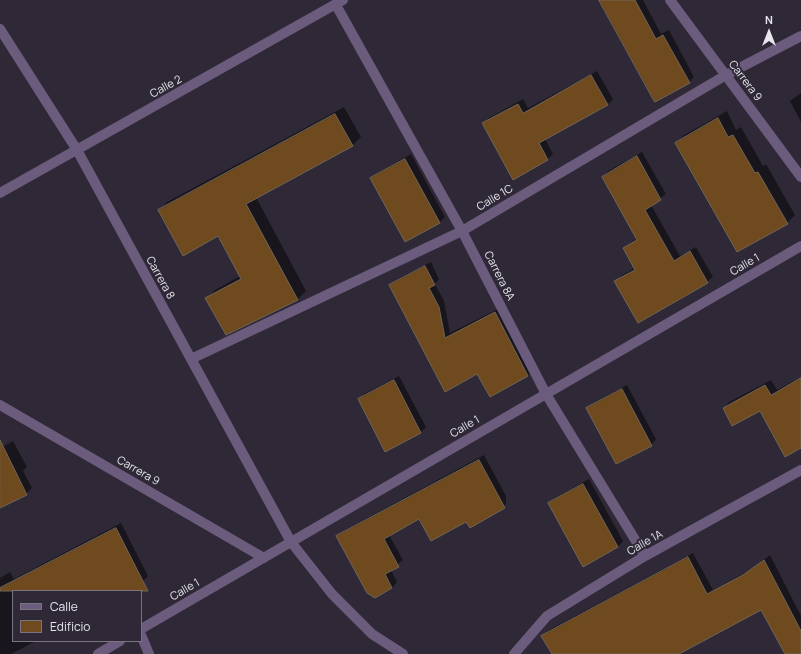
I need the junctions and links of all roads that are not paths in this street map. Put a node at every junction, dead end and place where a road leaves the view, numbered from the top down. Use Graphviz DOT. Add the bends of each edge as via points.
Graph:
graph roads {
  1 [pos="670,0"];
  2 [pos="339,2"];
  3 [pos="0,29"];
  4 [pos="801,36"];
  5 [pos="726,75"];
  6 [pos="77,150"];
  7 [pos="801,177"];
  8 [pos="0,193"];
  9 [pos="462,231"];
  10 [pos="801,246"];
  11 [pos="191,360"];
  12 [pos="546,394"];
  13 [pos="0,405"];
  14 [pos="801,470"];
  15 [pos="291,542"];
  16 [pos="645,556"];
  17 [pos="264,558"];
  18 [pos="142,628"];
  19 [pos="142,638"];
  20 [pos="118,642"];
  21 [pos="98,654"];
  22 [pos="150,654"];
  23 [pos="403,654"];
  24 [pos="514,654"];
  1 -- 5 [label="street, Carrera 9"];
  2 -- 6 [label="street, Calle 2"];
  2 -- 9 [label="street, Carrera 8A"];
  3 -- 6 [label="street, Carrera 8"];
  4 -- 5 [label="street, Calle 1C"];
  5 -- 7 [label="street, Carrera 9"];
  5 -- 9 [label="street, Calle 1C"];
  6 -- 8 [label="street, Calle 2"];
  6 -- 11 [label="street, Carrera 8"];
  9 -- 11 [label="street, Calle 1C"];
  9 -- 12 [label="street, Carrera 8A"];
  10 -- 12 [label="street, Calle 1"];
  11 -- 15 [label="street, Carrera 8"];
  12 -- 15 [label="street, Calle 1"];
  12 -- 16 [label="street, Carrera 8A"];
  13 -- 17 [label="street, Carrera 9"];
  14 -- 16 [label="street, Calle 1A"];
  15 -- 17 [label="street, Calle 1"];
  15 -- 23 [label="street" via="332,594 372,634"];
  16 -- 24 [label="street, Calle 1A" via="547,616"];
  17 -- 18 [label="street, Calle 1"];
  19 -- 22 [label="street"];
  20 -- 21 [label="street"];
}
